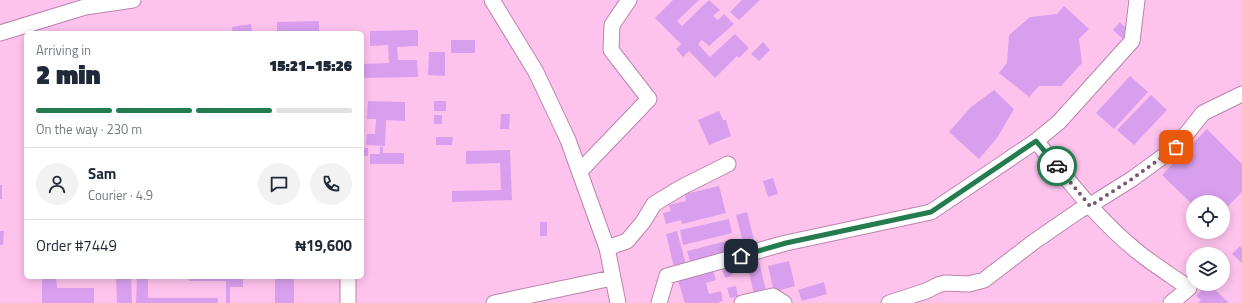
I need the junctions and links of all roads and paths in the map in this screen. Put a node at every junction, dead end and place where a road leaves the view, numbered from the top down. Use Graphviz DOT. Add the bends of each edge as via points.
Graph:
graph roads {
  1 [pos="133,0"];
  2 [pos="492,0"];
  3 [pos="629,0"];
  4 [pos="1137,0"];
  5 [pos="0,33"];
  6 [pos="1242,94"];
  7 [pos="1036,141"];
  8 [pos="728,164"];
  9 [pos="581,170"];
  10 [pos="1090,206"];
  11 [pos="607,248"];
  12 [pos="612,278"];
  13 [pos="348,279"];
  14 [pos="348,303"];
  15 [pos="494,303"];
  16 [pos="618,303"];
  17 [pos="659,303"];
  18 [pos="742,303"];
  19 [pos="784,303"];
  20 [pos="889,303"];
  21 [pos="1171,303"];
  1 -- 5 [label="street" via="85,7"];
  2 -- 9 [label="street" via="536,72"];
  3 -- 9 [label="street" via="612,25 611,50 649,99"];
  4 -- 7 [label="street" via="1132,41 1059,122"];
  6 -- 10 [label="street" via="1203,113 1176,147"];
  7 -- 10 [label="street"];
  7 -- 17 [label="street" via="931,212 786,243 667,276"];
  8 -- 11 [label="street" via="654,204 627,241"];
  9 -- 11 [label="street"];
  10 -- 20 [label="street" via="1035,241 984,280 969,284 945,283"];
  10 -- 21 [label="street" via="1138,252 1189,288"];
  11 -- 12 [label="street"];
  12 -- 15 [label="street"];
  12 -- 16 [label="street"];
  13 -- 14 [label="street"];
  18 -- 19 [label="street" via="773,296"];
}
